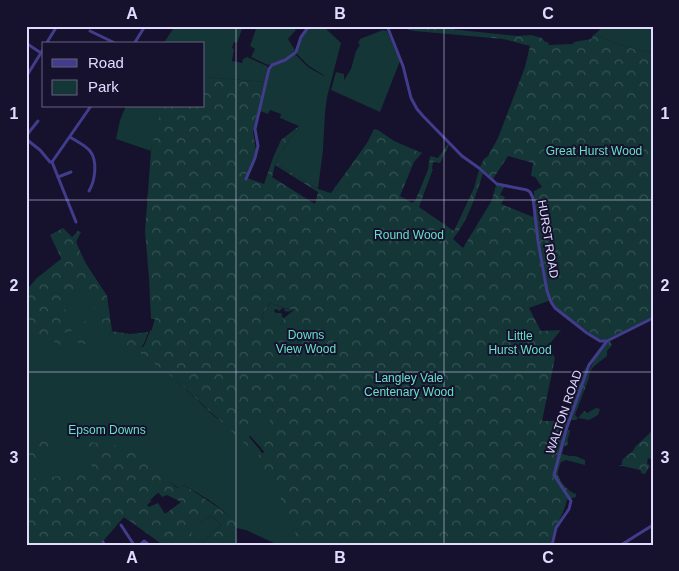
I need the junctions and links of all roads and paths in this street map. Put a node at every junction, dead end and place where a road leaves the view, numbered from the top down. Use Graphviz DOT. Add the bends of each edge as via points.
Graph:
graph roads {
  1 [pos="57,26"];
  2 [pos="145,26"];
  3 [pos="309,26"];
  4 [pos="387,26"];
  5 [pos="90,31"];
  6 [pos="47,42"];
  7 [pos="113,42"];
  8 [pos="135,42"];
  9 [pos="26,43"];
  10 [pos="41,53"];
  11 [pos="26,77"];
  12 [pos="90,108"];
  13 [pos="38,121"];
  14 [pos="70,137"];
  15 [pos="26,138"];
  16 [pos="52,162"];
  17 [pos="71,172"];
  18 [pos="58,177"];
  19 [pos="246,179"];
  20 [pos="89,191"];
  21 [pos="76,222"];
  22 [pos="653,318"];
  23 [pos="600,341"];
  24 [pos="607,341"];
  25 [pos="602,346"];
  26 [pos="121,525"];
  27 [pos="653,526"];
  28 [pos="134,545"];
  29 [pos="140,545"];
  30 [pos="149,545"];
  31 [pos="552,545"];
  32 [pos="621,545"];
  1 -- 6 [label="street"];
  2 -- 8 [label="street"];
  3 -- 19 [label="street" via="296,52 269,69 256,129 258,146"];
  4 -- 23 [label="street, HURST ROAD" via="403,66 411,98 423,116 462,156 497,184 530,192 551,302 567,319"];
  5 -- 7 [label="street"];
  9 -- 10 [label="street"];
  10 -- 11 [label="street"];
  12 -- 14 [label="street"];
  13 -- 15 [label="street"];
  14 -- 16 [label="street"];
  14 -- 20 [label="street" via="89,150 93,157 94,173"];
  15 -- 16 [label="street"];
  16 -- 18 [label="street"];
  17 -- 18 [label="street"];
  18 -- 21 [label="street"];
  22 -- 24 [label="street"];
  23 -- 24 [label="street"];
  23 -- 25 [label="street"];
  24 -- 25 [label="street, WALTON ROAD"];
  25 -- 31 [label="street, WALTON ROAD" via="589,365 557,461 554,475 571,502 556,528"];
  26 -- 28 [label="street"];
  27 -- 32 [label="street"];
  29 -- 30 [label="street" via="144,541"];
}
